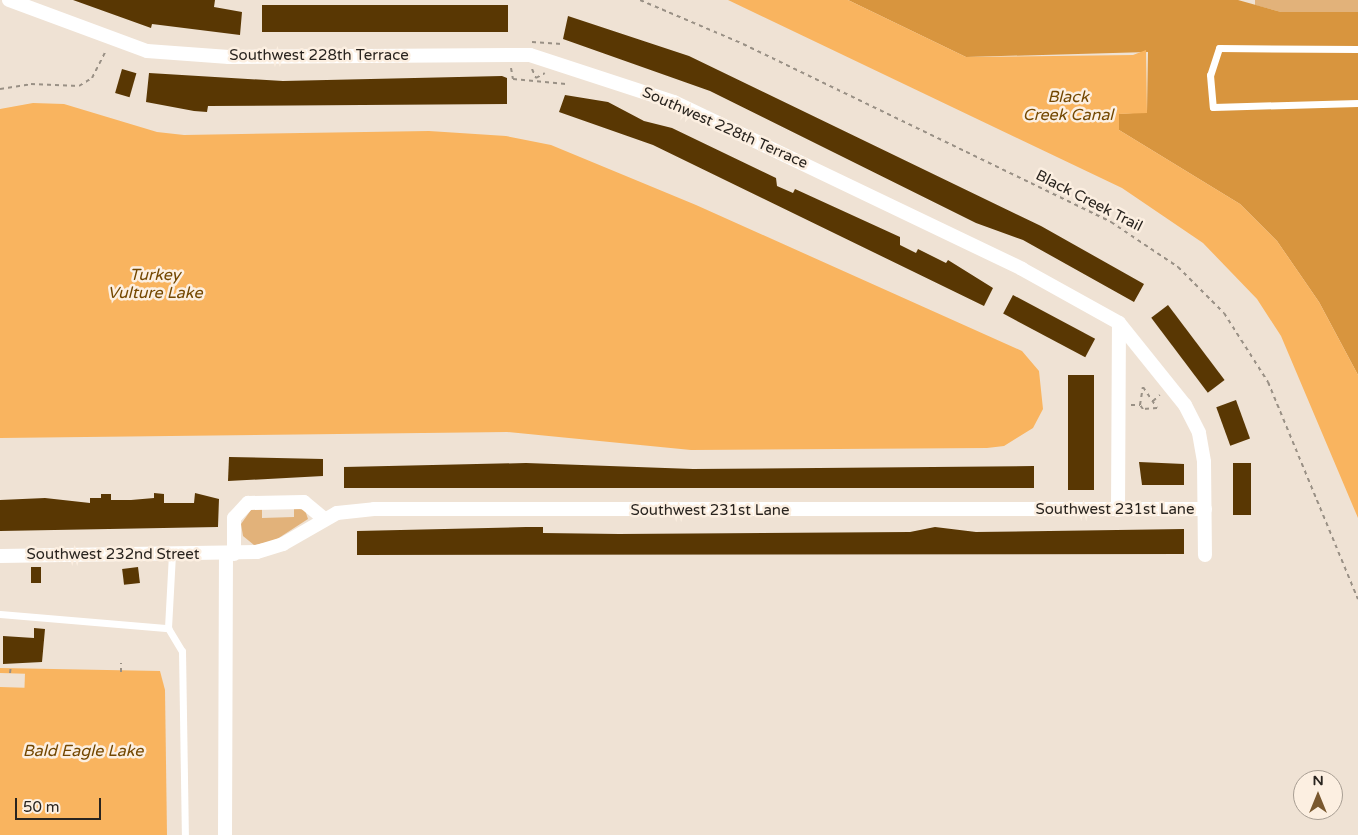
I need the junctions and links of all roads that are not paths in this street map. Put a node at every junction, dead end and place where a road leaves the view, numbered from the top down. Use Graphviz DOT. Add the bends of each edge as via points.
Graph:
graph roads {
  1 [pos="9,0"];
  2 [pos="1358,49"];
  3 [pos="1358,103"];
  4 [pos="1119,323"];
  5 [pos="1205,509"];
  6 [pos="1118,510"];
  7 [pos="324,519"];
  8 [pos="172,554"];
  9 [pos="230,554"];
  10 [pos="1205,555"];
  11 [pos="0,556"];
  12 [pos="0,614"];
  13 [pos="168,628"];
  14 [pos="185,835"];
  15 [pos="225,835"];
  1 -- 4 [label="street, Southwest 228th Terrace" via="147,51 229,57 512,54 552,60 674,102 1022,269"];
  2 -- 3 [label="lane" via="1219,48 1210,75 1213,107"];
  4 -- 5 [label="street" via="1196,426 1204,451"];
  4 -- 6 [label="street"];
  5 -- 6 [label="street, Southwest 231st Lane"];
  5 -- 10 [label="street"];
  6 -- 7 [label="street, Southwest 231st Lane" via="374,509"];
  7 -- 9 [label="street, Southwest 231st Lane" via="274,548"];
  7 -- 9 [label="street" via="304,502 248,503 234,518"];
  8 -- 9 [label="street, Southwest 232nd Street"];
  8 -- 11 [label="street, Southwest 232nd Street"];
  8 -- 13 [label="lane"];
  9 -- 15 [label="street"];
  12 -- 13 [label="lane"];
  13 -- 14 [label="lane" via="182,651"];
}
